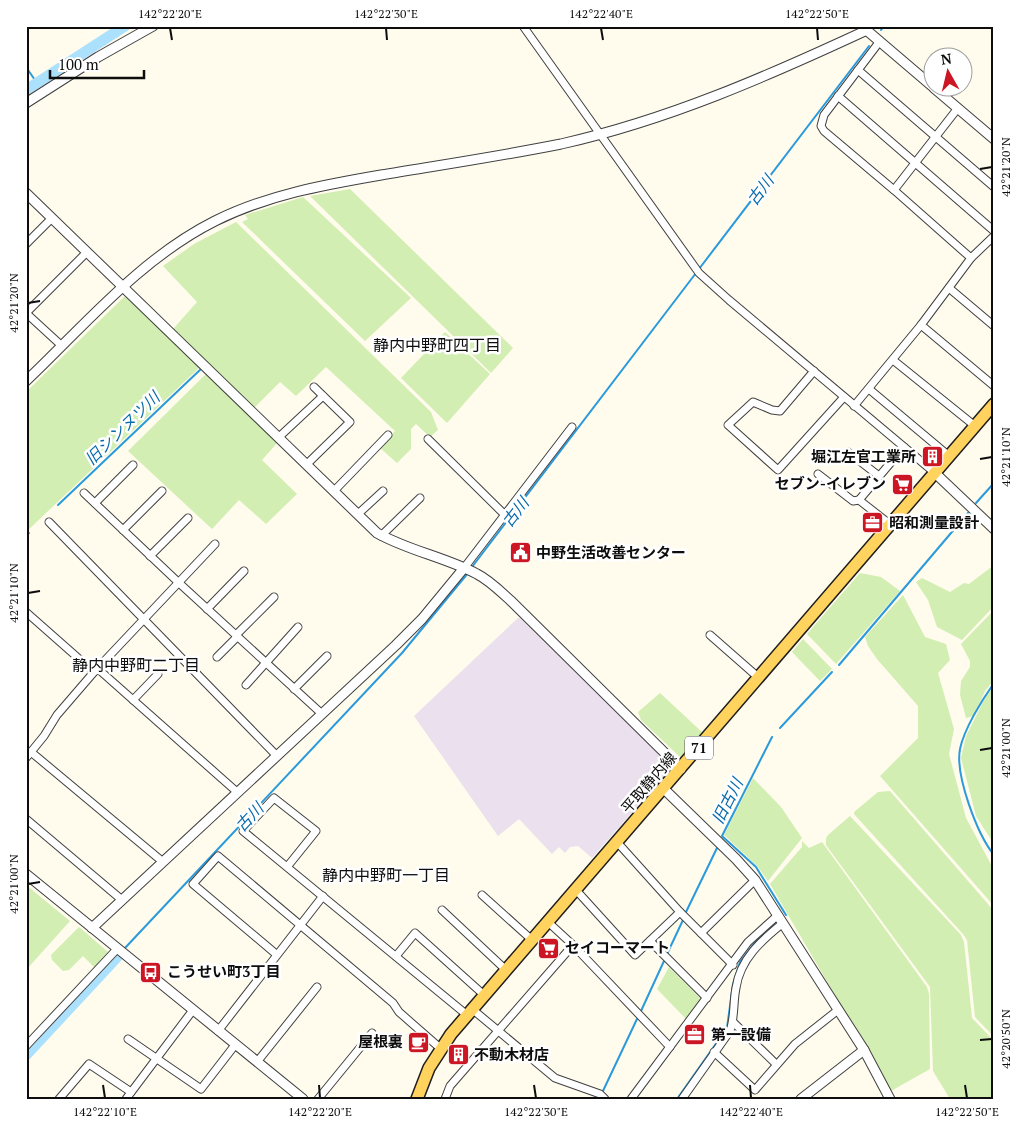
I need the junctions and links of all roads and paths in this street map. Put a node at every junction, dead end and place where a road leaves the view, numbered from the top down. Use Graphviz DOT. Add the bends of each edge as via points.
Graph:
graph roads {
  1 [pos="153,26"];
  2 [pos="523,26"];
  3 [pos="865,28"];
  4 [pos="880,41"];
  5 [pos="858,70"];
  6 [pos="922,77"];
  7 [pos="838,96"];
  8 [pos="946,98"];
  9 [pos="26,103"];
  10 [pos="958,108"];
  11 [pos="601,134"];
  12 [pos="936,137"];
  13 [pos="994,139"];
  14 [pos="915,164"];
  15 [pos="994,187"];
  16 [pos="894,190"];
  17 [pos="26,193"];
  18 [pos="52,218"];
  19 [pos="994,231"];
  20 [pos="994,236"];
  21 [pos="26,244"];
  22 [pos="88,252"];
  23 [pos="971,258"];
  24 [pos="124,287"];
  25 [pos="949,288"];
  26 [pos="26,313"];
  27 [pos="922,325"];
  28 [pos="994,326"];
  29 [pos="62,346"];
  30 [pos="894,360"];
  31 [pos="814,371"];
  32 [pos="26,381"];
  33 [pos="994,386"];
  34 [pos="314,387"];
  35 [pos="869,388"];
  36 [pos="323,396"];
  37 [pos="844,397"];
  38 [pos="994,404"];
  39 [pos="854,406"];
  40 [pos="975,426"];
  41 [pos="572,428"];
  42 [pos="388,435"];
  43 [pos="279,437"];
  44 [pos="428,440"];
  45 [pos="904,447"];
  46 [pos="848,452"];
  47 [pos="949,456"];
  48 [pos="133,464"];
  49 [pos="307,464"];
  50 [pos="935,473"];
  51 [pos="818,474"];
  52 [pos="879,476"];
  53 [pos="162,491"];
  54 [pos="334,491"];
  55 [pos="383,491"];
  56 [pos="84,493"];
  57 [pos="420,498"];
  58 [pos="859,500"];
  59 [pos="95,502"];
  60 [pos="358,514"];
  61 [pos="505,515"];
  62 [pos="188,518"];
  63 [pos="49,522"];
  64 [pos="891,525"];
  65 [pos="994,529"];
  66 [pos="123,530"];
  67 [pos="381,536"];
  68 [pos="215,544"];
  69 [pos="150,556"];
  70 [pos="468,570"];
  71 [pos="244,571"];
  72 [pos="178,582"];
  73 [pos="274,597"];
  74 [pos="207,609"];
  75 [pos="26,612"];
  76 [pos="143,618"];
  77 [pos="298,627"];
  78 [pos="710,635"];
  79 [pos="236,636"];
  80 [pos="327,656"];
  81 [pos="217,657"];
  82 [pos="265,663"];
  83 [pos="96,670"];
  84 [pos="158,674"];
  85 [pos="759,678"];
  86 [pos="246,685"];
  87 [pos="294,689"];
  88 [pos="133,700"];
  89 [pos="322,714"];
  90 [pos="29,755"];
  91 [pos="277,756"];
  92 [pos="681,769"];
  93 [pos="664,788"];
  94 [pos="237,792"];
  95 [pos="26,819"];
  96 [pos="617,842"];
  97 [pos="163,862"];
  98 [pos="287,867"];
  99 [pos="26,874"];
  100 [pos="755,880"];
  101 [pos="576,890"];
  102 [pos="482,895"];
  103 [pos="323,896"];
  104 [pos="122,900"];
  105 [pos="442,910"];
  106 [pos="680,912"];
  107 [pos="781,919"];
  108 [pos="548,922"];
  109 [pos="300,925"];
  110 [pos="92,928"];
  111 [pos="701,933"];
  112 [pos="532,940"];
  113 [pos="650,941"];
  114 [pos="572,946"];
  115 [pos="117,949"];
  116 [pos="276,954"];
  117 [pos="396,956"];
  118 [pos="733,965"];
  119 [pos="506,970"];
  120 [pos="317,987"];
  121 [pos="484,995"];
  122 [pos="707,998"];
  123 [pos="193,1010"];
  124 [pos="838,1010"];
  125 [pos="469,1012"];
  126 [pos="733,1022"];
  127 [pos="498,1030"];
  128 [pos="218,1031"];
  129 [pos="372,1033"];
  130 [pos="128,1039"];
  131 [pos="236,1045"];
  132 [pos="26,1046"];
  133 [pos="670,1047"];
  134 [pos="440,1048"];
  135 [pos="864,1050"];
  136 [pos="714,1052"];
  137 [pos="156,1059"];
  138 [pos="258,1062"];
  139 [pos="776,1064"];
  140 [pos="128,1095"];
  141 [pos="59,1099"];
  142 [pos="303,1099"];
  143 [pos="318,1099"];
  144 [pos="417,1099"];
  145 [pos="445,1099"];
  146 [pos="605,1099"];
  147 [pos="631,1099"];
  148 [pos="682,1099"];
  149 [pos="801,1099"];
  150 [pos="890,1099"];
  1 -- 9 [label="street"];
  2 -- 11 [label="street"];
  3 -- 4 [label="street"];
  3 -- 11 [label="street" via="730,92"];
  4 -- 5 [label="street"];
  4 -- 6 [label="street"];
  5 -- 7 [label="street"];
  5 -- 12 [label="street"];
  7 -- 14 [label="street"];
  7 -- 16 [label="street" via="821,121 824,131"];
  8 -- 10 [label="street"];
  10 -- 12 [label="street"];
  10 -- 13 [label="street"];
  11 -- 24 [label="street" via="529,150 302,189 270,198 238,210 190,235"];
  11 -- 31 [label="street" via="698,271"];
  12 -- 14 [label="street"];
  12 -- 15 [label="street"];
  14 -- 16 [label="street"];
  14 -- 19 [label="street"];
  16 -- 23 [label="street"];
  17 -- 18 [label="street"];
  18 -- 21 [label="street"];
  18 -- 22 [label="street"];
  20 -- 23 [label="street"];
  22 -- 24 [label="street"];
  22 -- 26 [label="street"];
  23 -- 25 [label="street"];
  24 -- 29 [label="street"];
  24 -- 43 [label="street"];
  25 -- 27 [label="street"];
  25 -- 28 [label="street"];
  26 -- 29 [label="street"];
  27 -- 30 [label="street"];
  27 -- 33 [label="street"];
  29 -- 32 [label="street"];
  30 -- 35 [label="street"];
  30 -- 40 [label="street"];
  31 -- 37 [label="street"];
  31 -- 37 [label="street" via="780,411 752,402 728,425 778,470"];
  34 -- 36 [label="street"];
  35 -- 39 [label="street"];
  35 -- 47 [label="street"];
  36 -- 43 [label="street"];
  36 -- 49 [label="street" via="350,422"];
  37 -- 39 [label="street"];
  38 -- 40 [label="main road, 平取静内線 / 71"];
  39 -- 45 [label="street"];
  40 -- 47 [label="main road, 平取静内線 / 71"];
  41 -- 61 [label="street"];
  42 -- 54 [label="street"];
  43 -- 49 [label="street"];
  44 -- 61 [label="street"];
  45 -- 50 [label="street"];
  45 -- 52 [label="street"];
  46 -- 52 [label="street"];
  47 -- 50 [label="main road, 平取静内線 / 71"];
  48 -- 59 [label="street"];
  49 -- 54 [label="street"];
  50 -- 64 [label="main road, 平取静内線 / 71"];
  50 -- 65 [label="street"];
  51 -- 58 [label="street" via="853,501"];
  52 -- 58 [label="street"];
  53 -- 66 [label="street"];
  54 -- 60 [label="street"];
  55 -- 60 [label="street"];
  56 -- 59 [label="street"];
  57 -- 67 [label="street"];
  58 -- 64 [label="street"];
  59 -- 66 [label="street"];
  60 -- 67 [label="street"];
  61 -- 70 [label="street"];
  62 -- 69 [label="street"];
  63 -- 76 [label="street"];
  64 -- 85 [label="main road, 平取静内線 / 71"];
  66 -- 69 [label="street"];
  67 -- 70 [label="street"];
  68 -- 72 [label="street"];
  69 -- 72 [label="street"];
  70 -- 89 [label="street" via="422,619"];
  70 -- 92 [label="street" via="510,600"];
  71 -- 74 [label="street"];
  72 -- 74 [label="street"];
  72 -- 76 [label="street"];
  73 -- 79 [label="street"];
  74 -- 79 [label="street"];
  75 -- 83 [label="street"];
  76 -- 83 [label="street"];
  76 -- 91 [label="street"];
  77 -- 82 [label="street"];
  78 -- 85 [label="street"];
  79 -- 81 [label="street"];
  79 -- 82 [label="street"];
  80 -- 87 [label="street"];
  82 -- 86 [label="street"];
  82 -- 87 [label="street"];
  83 -- 88 [label="street"];
  83 -- 90 [label="street" via="57,715"];
  84 -- 88 [label="street"];
  85 -- 92 [label="main road, 平取静内線 / 71"];
  87 -- 89 [label="street"];
  88 -- 94 [label="street"];
  89 -- 91 [label="street"];
  90 -- 97 [label="street"];
  91 -- 94 [label="street"];
  92 -- 93 [label="main road, 平取静内線 / 71"];
  93 -- 96 [label="main road, 平取静内線 / 71"];
  93 -- 100 [label="street"];
  94 -- 97 [label="street"];
  95 -- 104 [label="street"];
  96 -- 101 [label="main road, 平取静内線 / 71"];
  96 -- 106 [label="street"];
  97 -- 104 [label="street"];
  98 -- 98 [label="street" via="316,831 274,798 243,832"];
  98 -- 103 [label="street"];
  99 -- 110 [label="street"];
  100 -- 107 [label="street"];
  100 -- 111 [label="street"];
  101 -- 108 [label="main road, 平取静内線 / 71"];
  101 -- 113 [label="street" via="635,954"];
  102 -- 112 [label="street"];
  103 -- 109 [label="street"];
  103 -- 117 [label="street"];
  104 -- 110 [label="street"];
  105 -- 119 [label="street"];
  106 -- 111 [label="street"];
  106 -- 113 [label="street"];
  107 -- 118 [label="street" via="748,942"];
  107 -- 124 [label="street"];
  107 -- 126 [label="street" via="754,948 741,970"];
  108 -- 112 [label="main road, 平取静内線 / 71"];
  108 -- 114 [label="street"];
  109 -- 116 [label="street"];
  109 -- 116 [label="street" via="218,856 192,884"];
  109 -- 134 [label="street" via="393,1003"];
  110 -- 115 [label="street"];
  111 -- 118 [label="street"];
  112 -- 119 [label="main road, 平取静内線 / 71"];
  113 -- 122 [label="street"];
  114 -- 127 [label="street"];
  114 -- 133 [label="street"];
  115 -- 123 [label="street"];
  115 -- 132 [label="street"];
  116 -- 128 [label="street"];
  117 -- 121 [label="street" via="416,933"];
  117 -- 125 [label="street"];
  118 -- 122 [label="street"];
  119 -- 121 [label="main road, 平取静内線 / 71"];
  120 -- 138 [label="street"];
  121 -- 125 [label="main road, 平取静内線 / 71"];
  122 -- 133 [label="street"];
  123 -- 128 [label="street"];
  123 -- 137 [label="street"];
  124 -- 135 [label="street"];
  124 -- 139 [label="street" via="795,1044"];
  125 -- 127 [label="street"];
  125 -- 134 [label="main road, 平取静内線 / 71"];
  126 -- 136 [label="street"];
  126 -- 139 [label="street"];
  127 -- 145 [label="street" via="450,1086"];
  127 -- 146 [label="street" via="555,1078 600,1094"];
  128 -- 131 [label="street"];
  129 -- 143 [label="street"];
  130 -- 137 [label="street"];
  131 -- 137 [label="street" via="202,1089"];
  131 -- 138 [label="street"];
  133 -- 147 [label="street"];
  134 -- 144 [label="main road, 平取静内線 / 71"];
  135 -- 149 [label="street"];
  135 -- 150 [label="street"];
  136 -- 139 [label="street" via="755,1090"];
  136 -- 148 [label="street"];
  137 -- 140 [label="street"];
  138 -- 142 [label="street"];
  140 -- 141 [label="street" via="89,1064"];
}
